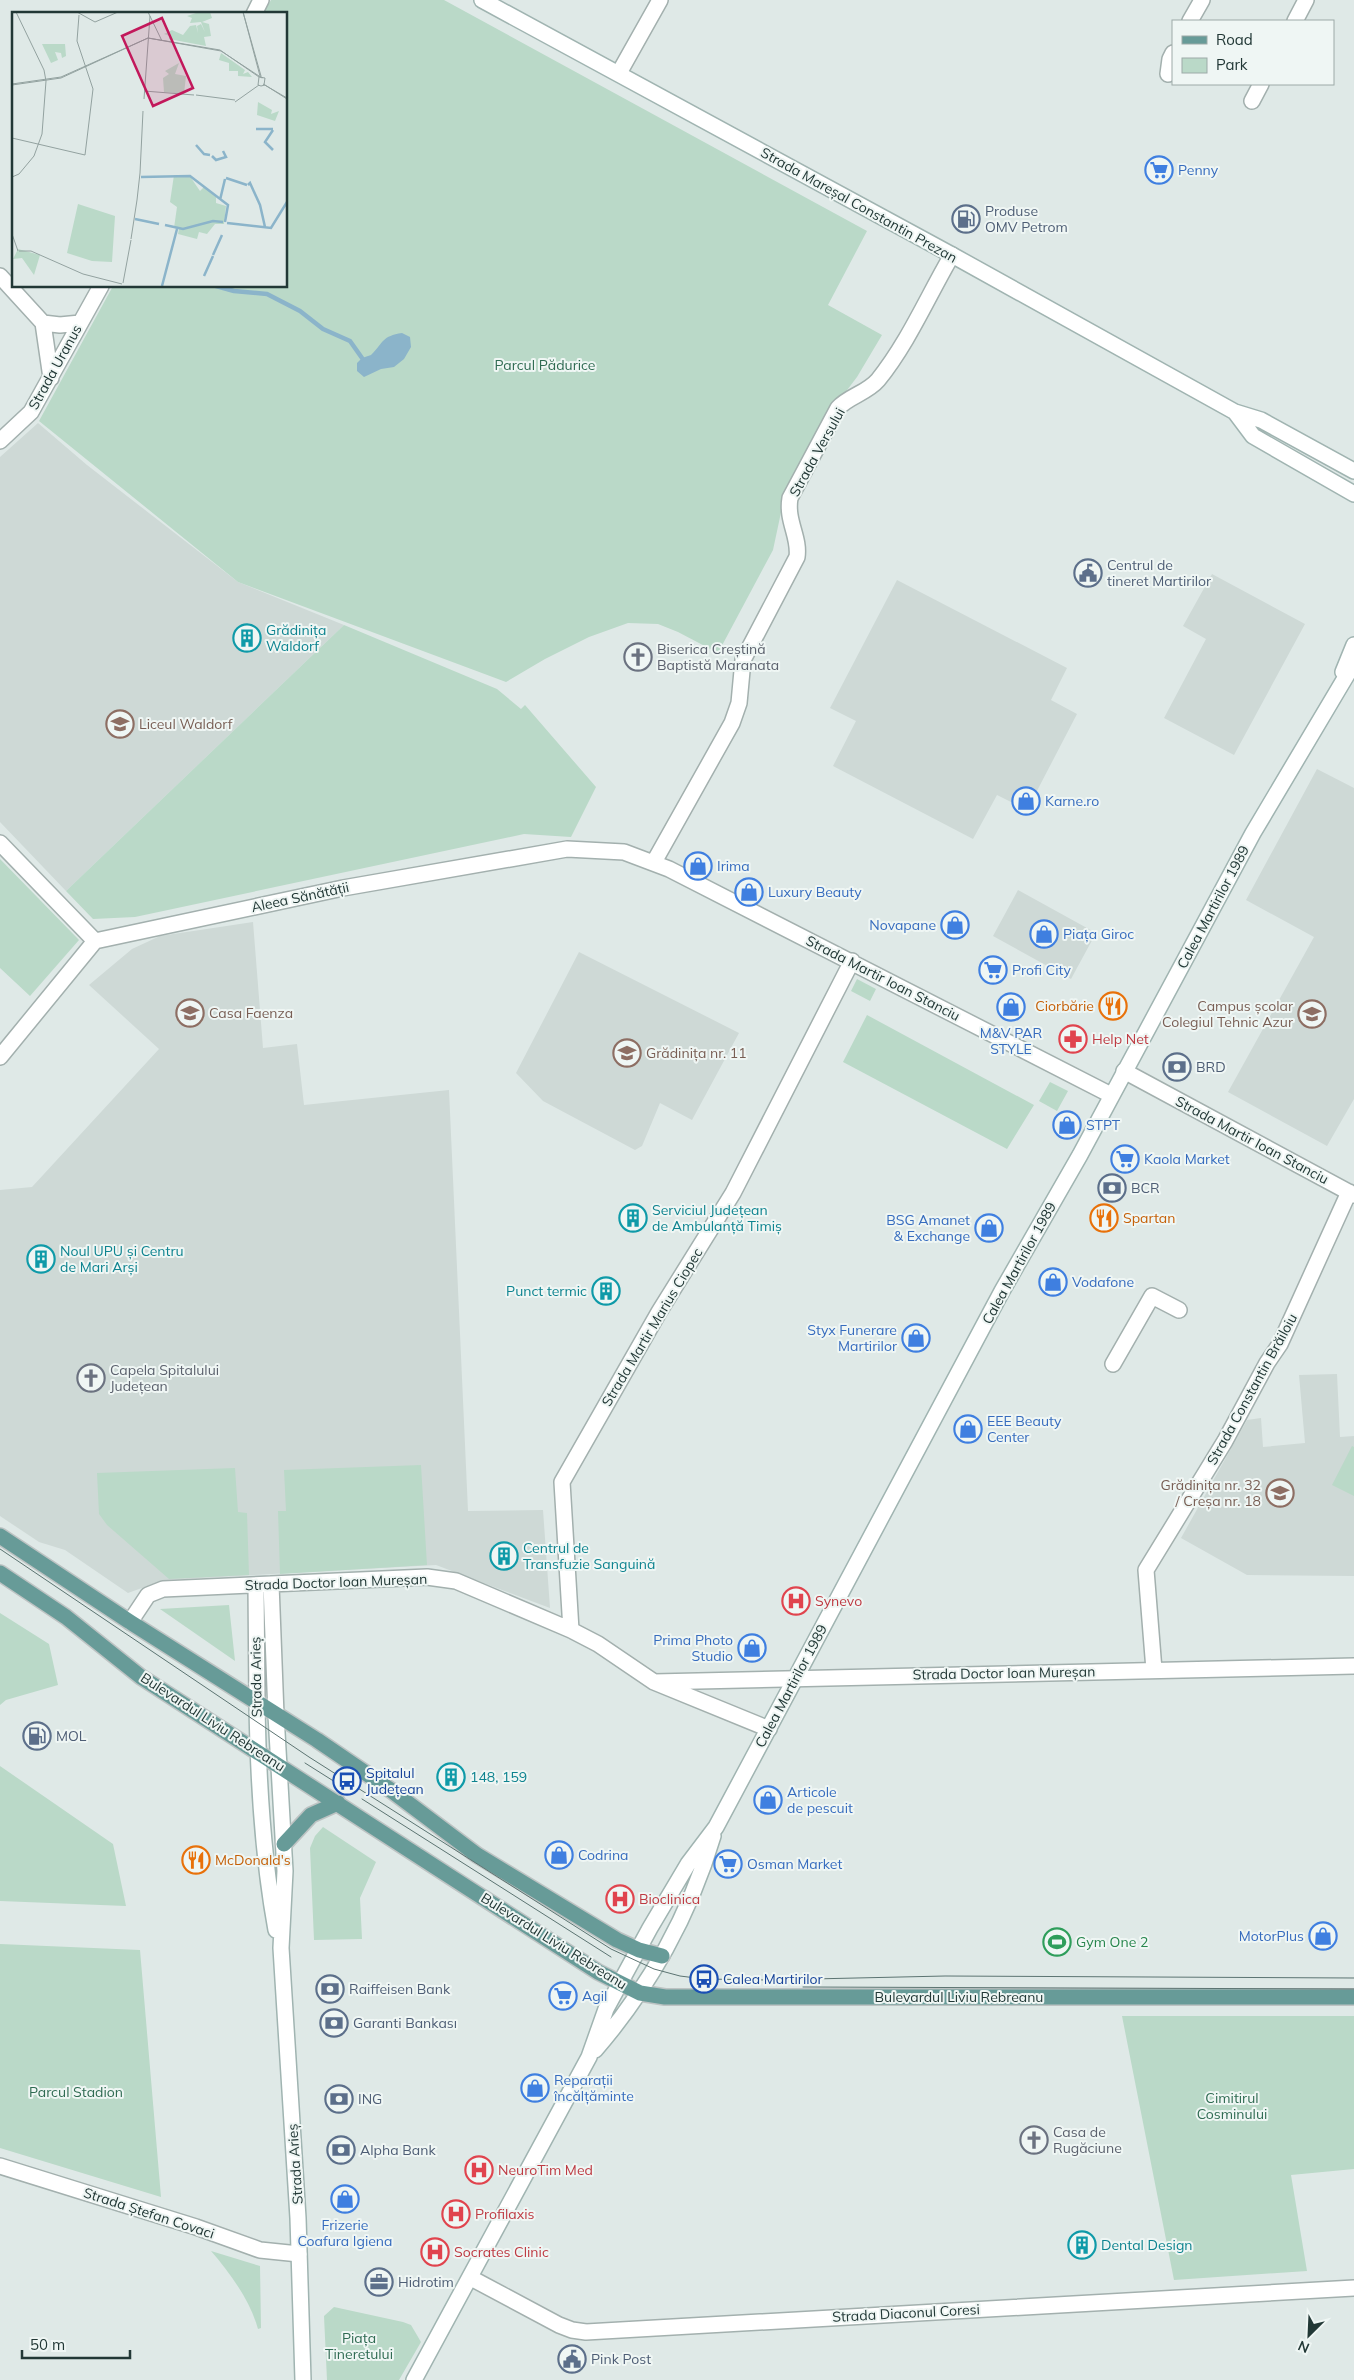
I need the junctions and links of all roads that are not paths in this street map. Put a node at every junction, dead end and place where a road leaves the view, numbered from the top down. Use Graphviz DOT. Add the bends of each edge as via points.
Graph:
graph roads {
  1 [pos="261,0"];
  2 [pos="482,0"];
  3 [pos="660,0"];
  4 [pos="1202,0"];
  5 [pos="1306,0"];
  6 [pos="255,12"];
  7 [pos="1191,20"];
  8 [pos="1296,20"];
  9 [pos="1172,55"];
  10 [pos="619,73"];
  11 [pos="1168,74"];
  12 [pos="1260,85"];
  13 [pos="1252,101"];
  14 [pos="952,255"];
  15 [pos="0,276"];
  16 [pos="99,288"];
  17 [pos="80,322"];
  18 [pos="43,323"];
  19 [pos="52,378"];
  20 [pos="1235,412"];
  21 [pos="0,441"];
  22 [pos="1354,471"];
  23 [pos="1354,494"];
  24 [pos="1354,645"];
  25 [pos="1354,663"];
  26 [pos="1329,703"];
  27 [pos="0,843"];
  28 [pos="654,862"];
  29 [pos="95,941"];
  30 [pos="852,961"];
  31 [pos="0,1057"];
  32 [pos="1124,1071"];
  33 [pos="1111,1096"];
  34 [pos="1351,1193"];
  35 [pos="1179,1310"];
  36 [pos="1113,1364"];
  37 [pos="0,1536"];
  38 [pos="0,1573"];
  39 [pos="271,1584"];
  40 [pos="256,1585"];
  41 [pos="130,1622"];
  42 [pos="571,1630"];
  43 [pos="1354,1666"];
  44 [pos="1154,1670"];
  45 [pos="796,1677"];
  46 [pos="654,1682"];
  47 [pos="257,1702"];
  48 [pos="276,1715"];
  49 [pos="769,1729"];
  50 [pos="257,1752"];
  51 [pos="280,1766"];
  52 [pos="338,1803"];
  53 [pos="716,1827"];
  54 [pos="284,1844"];
  55 [pos="281,1948"];
  56 [pos="639,1950"];
  57 [pos="662,1956"];
  58 [pos="620,1984"];
  59 [pos="640,1992"];
  60 [pos="1354,1997"];
  61 [pos="589,2057"];
  62 [pos="0,2166"];
  63 [pos="299,2254"];
  64 [pos="471,2278"];
  65 [pos="1354,2288"];
  66 [pos="303,2380"];
  67 [pos="414,2380"];
  1 -- 6 [label="street"];
  2 -- 10 [label="street, Strada Mareșal Constantin Prezan"];
  3 -- 10 [label="street"];
  4 -- 7 [label="street"];
  5 -- 8 [label="street"];
  9 -- 11 [label="street"];
  10 -- 14 [label="street, Strada Mareșal Constantin Prezan"];
  12 -- 13 [label="street"];
  14 -- 20 [label="street, Strada Mareșal Constantin Prezan"];
  14 -- 28 [label="street, Strada Versului" via="877,381 838,408 790,498 788,510 798,546 797,557 743,660 739,703 732,723"];
  15 -- 18 [label="street"];
  16 -- 17 [label="street, Strada Uranus"];
  17 -- 18 [label="street"];
  17 -- 19 [label="street, Strada Uranus"];
  18 -- 19 [label="street"];
  19 -- 21 [label="street, Strada Uranus" via="31,412"];
  20 -- 22 [label="street, Strada Mareșal Constantin Prezan" via="1261,420"];
  20 -- 23 [label="street, Strada Mareșal Constantin Prezan" via="1253,436"];
  24 -- 26 [label="street, Calea Martirilor 1989"];
  25 -- 26 [label="street, Calea Martirilor 1989"];
  26 -- 32 [label="street, Calea Martirilor 1989" via="1269,804"];
  27 -- 29 [label="street"];
  28 -- 29 [label="street, Aleea Sănătății" via="609,849 567,849 343,888"];
  28 -- 30 [label="street, Strada Martir Ioan Stanciu"];
  29 -- 31 [label="street"];
  30 -- 33 [label="street, Strada Martir Ioan Stanciu"];
  30 -- 42 [label="street, Strada Martir Marius Ciopec" via="733,1192 659,1312 562,1482"];
  32 -- 33 [label="street, Calea Martirilor 1989"];
  32 -- 34 [label="street, Strada Martir Ioan Stanciu"];
  33 -- 45 [label="street, Calea Martirilor 1989" via="998,1299"];
  34 -- 44 [label="street, Strada Constantin Brăiloiu" via="1280,1344 1225,1442 1146,1570"];
  35 -- 36 [label="street" via="1152,1296"];
  37 -- 41 [label="main road"];
  38 -- 50 [label="main road, Bulevardul Liviu Rebreanu" via="66,1617 141,1677"];
  39 -- 40 [label="street, Strada Doctor Ioan Mureșan"];
  39 -- 42 [label="street, Strada Doctor Ioan Mureșan" via="445,1578"];
  39 -- 48 [label="street, Strada Arieș"];
  40 -- 41 [label="street, Strada Doctor Ioan Mureșan" via="153,1591"];
  40 -- 47 [label="street, Strada Arieș"];
  41 -- 47 [label="main road"];
  42 -- 46 [label="street, Strada Doctor Ioan Mureșan"];
  43 -- 44 [label="street, Strada Doctor Ioan Mureșan"];
  44 -- 45 [label="street, Strada Doctor Ioan Mureșan"];
  45 -- 46 [label="street, Strada Doctor Ioan Mureșan"];
  45 -- 49 [label="street, Calea Martirilor 1989"];
  46 -- 49 [label="street, Strada Doctor Ioan Mureșan"];
  47 -- 48 [label="main road"];
  47 -- 50 [label="street, Strada Arieș"];
  48 -- 51 [label="street, Strada Arieș"];
  48 -- 56 [label="main road" via="392,1791 477,1855 617,1940"];
  49 -- 53 [label="street, Calea Martirilor 1989"];
  50 -- 51 [label="main road, Bulevardul Liviu Rebreanu"];
  50 -- 55 [label="street, Strada Arieș" via="266,1871"];
  51 -- 52 [label="main road, Bulevardul Liviu Rebreanu"];
  51 -- 54 [label="street, Strada Arieș"];
  52 -- 54 [label="main road" via="311,1815"];
  52 -- 58 [label="main road, Bulevardul Liviu Rebreanu"];
  53 -- 56 [label="street, Calea Martirilor 1989" via="688,1864"];
  53 -- 57 [label="street, Calea Martirilor 1989" via="703,1871"];
  54 -- 55 [label="street, Strada Arieș"];
  55 -- 63 [label="street, Strada Arieș"];
  56 -- 57 [label="main road"];
  56 -- 58 [label="street, Calea Martirilor 1989"];
  57 -- 59 [label="street, Calea Martirilor 1989"];
  58 -- 59 [label="main road, Bulevardul Liviu Rebreanu"];
  58 -- 61 [label="street, Calea Martirilor 1989" via="606,2009"];
  59 -- 60 [label="main road, Bulevardul Liviu Rebreanu" via="665,1997"];
  59 -- 61 [label="street, Calea Martirilor 1989" via="624,2018"];
  61 -- 64 [label="street, Calea Martirilor 1989"];
  62 -- 63 [label="street, Strada Ștefan Covaci" via="188,2224 260,2250"];
  63 -- 66 [label="street, Strada Arieș"];
  64 -- 65 [label="street, Strada Diaconul Coresi" via="559,2325 586,2332"];
  64 -- 67 [label="street, Calea Martirilor 1989"];
}
